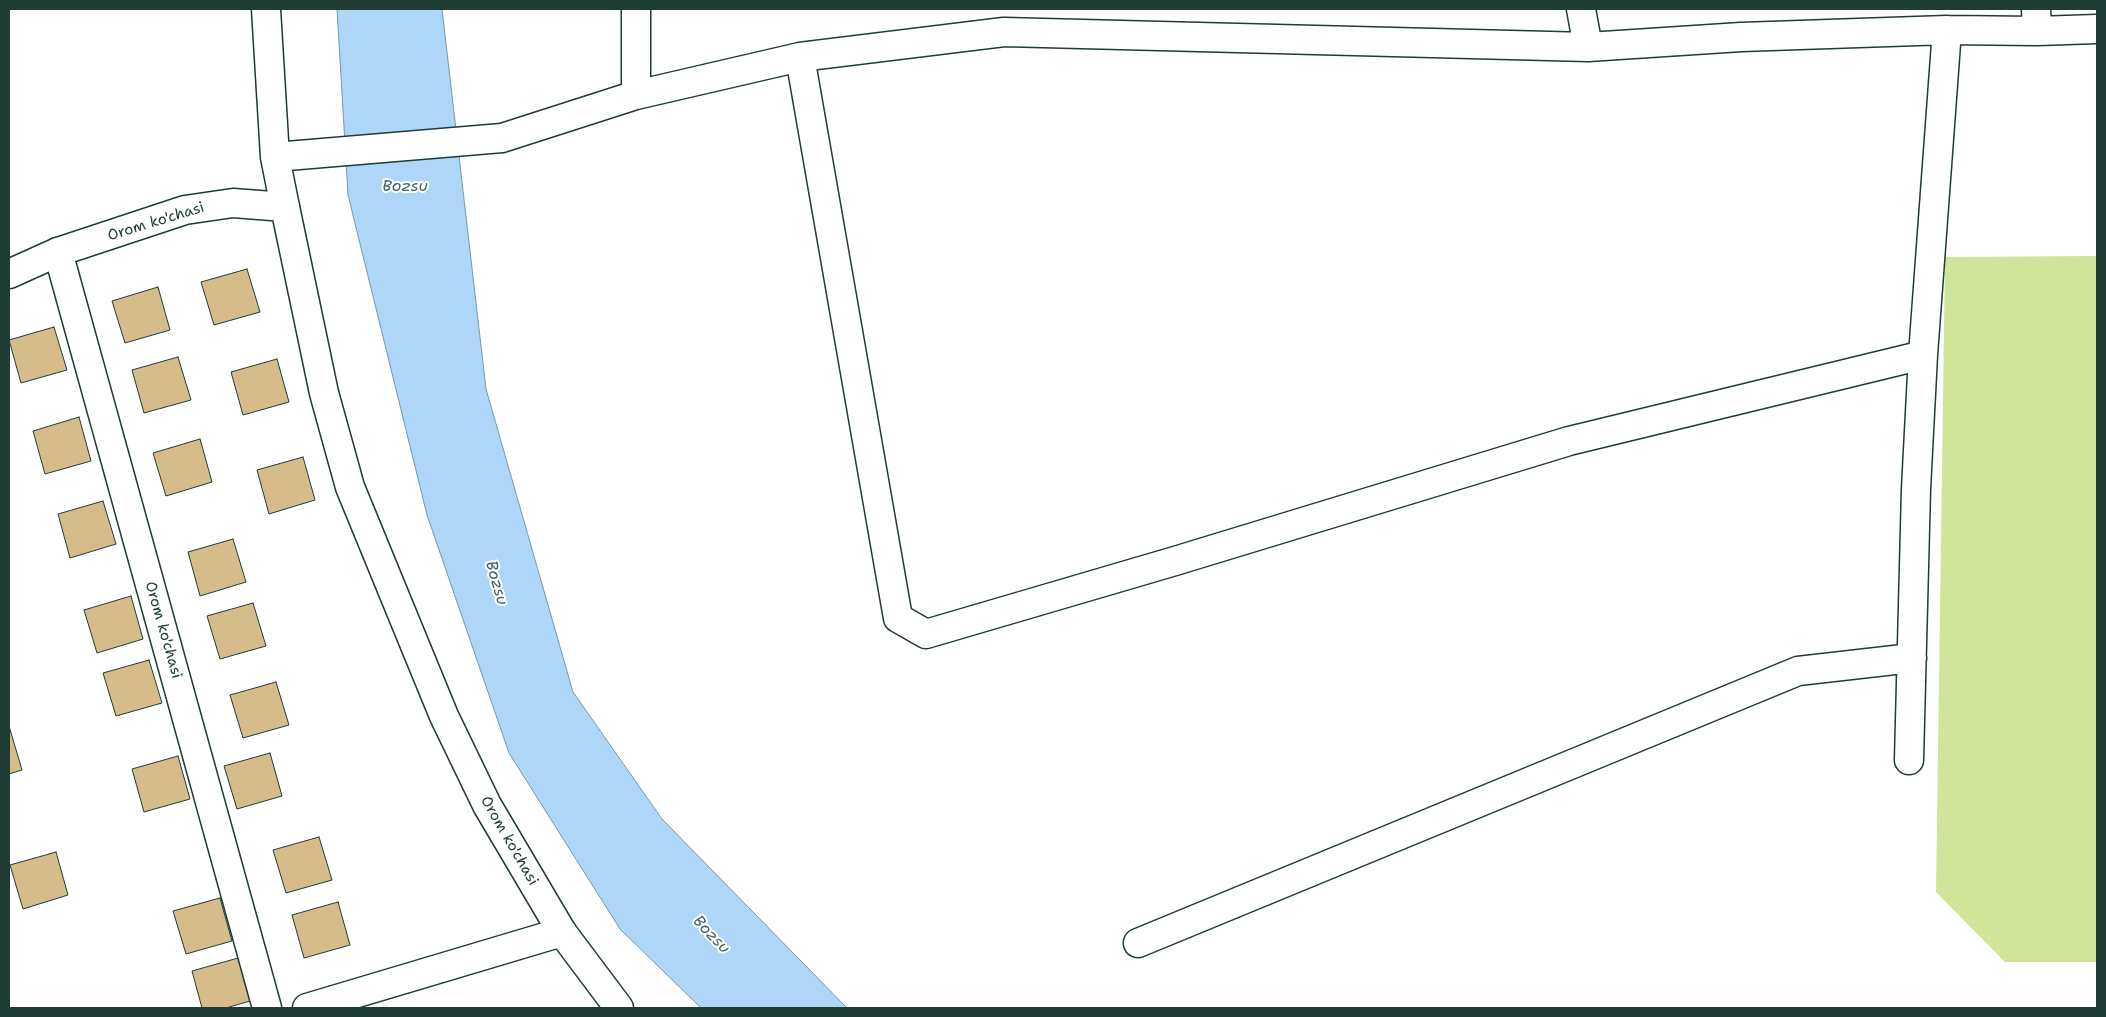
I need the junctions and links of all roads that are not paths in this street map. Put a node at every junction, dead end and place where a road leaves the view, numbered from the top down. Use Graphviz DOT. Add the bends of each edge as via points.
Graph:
graph roads {
  1 [pos="266,9"];
  2 [pos="636,9"];
  3 [pos="1581,9"];
  4 [pos="2037,20"];
  5 [pos="2097,29"];
  6 [pos="1946,30"];
  7 [pos="1588,47"];
  8 [pos="800,57"];
  9 [pos="636,94"];
  10 [pos="275,157"];
  11 [pos="286,207"];
  12 [pos="58,252"];
  13 [pos="9,274"];
  14 [pos="1923,355"];
  15 [pos="1912,658"];
  16 [pos="1909,760"];
  17 [pos="562,932"];
  18 [pos="1138,942"];
  19 [pos="268,1008"];
  20 [pos="307,1008"];
  21 [pos="619,1008"];
  1 -- 10 [label="street, Orom ko'chasi"];
  2 -- 9 [label="street"];
  3 -- 7 [label="street"];
  4 -- 5 [label="street"];
  4 -- 6 [label="street"];
  6 -- 7 [label="street" via="1741,36"];
  6 -- 14 [label="street"];
  7 -- 8 [label="street" via="1004,32"];
  8 -- 9 [label="street"];
  8 -- 14 [label="street" via="898,618 926,634 1569,441"];
  9 -- 10 [label="street" via="502,138"];
  10 -- 11 [label="street, Orom ko'chasi"];
  11 -- 12 [label="street, Orom ko'chasi" via="233,203 185,210"];
  11 -- 17 [label="street, Orom ko'chasi" via="324,393 350,487 444,716 487,805"];
  12 -- 13 [label="street, Orom ko'chasi"];
  12 -- 19 [label="street, Orom ko'chasi"];
  14 -- 15 [label="street"];
  15 -- 16 [label="street"];
  15 -- 18 [label="street" via="1798,671"];
  17 -- 20 [label="street"];
  17 -- 21 [label="street, Orom ko'chasi"];
}
